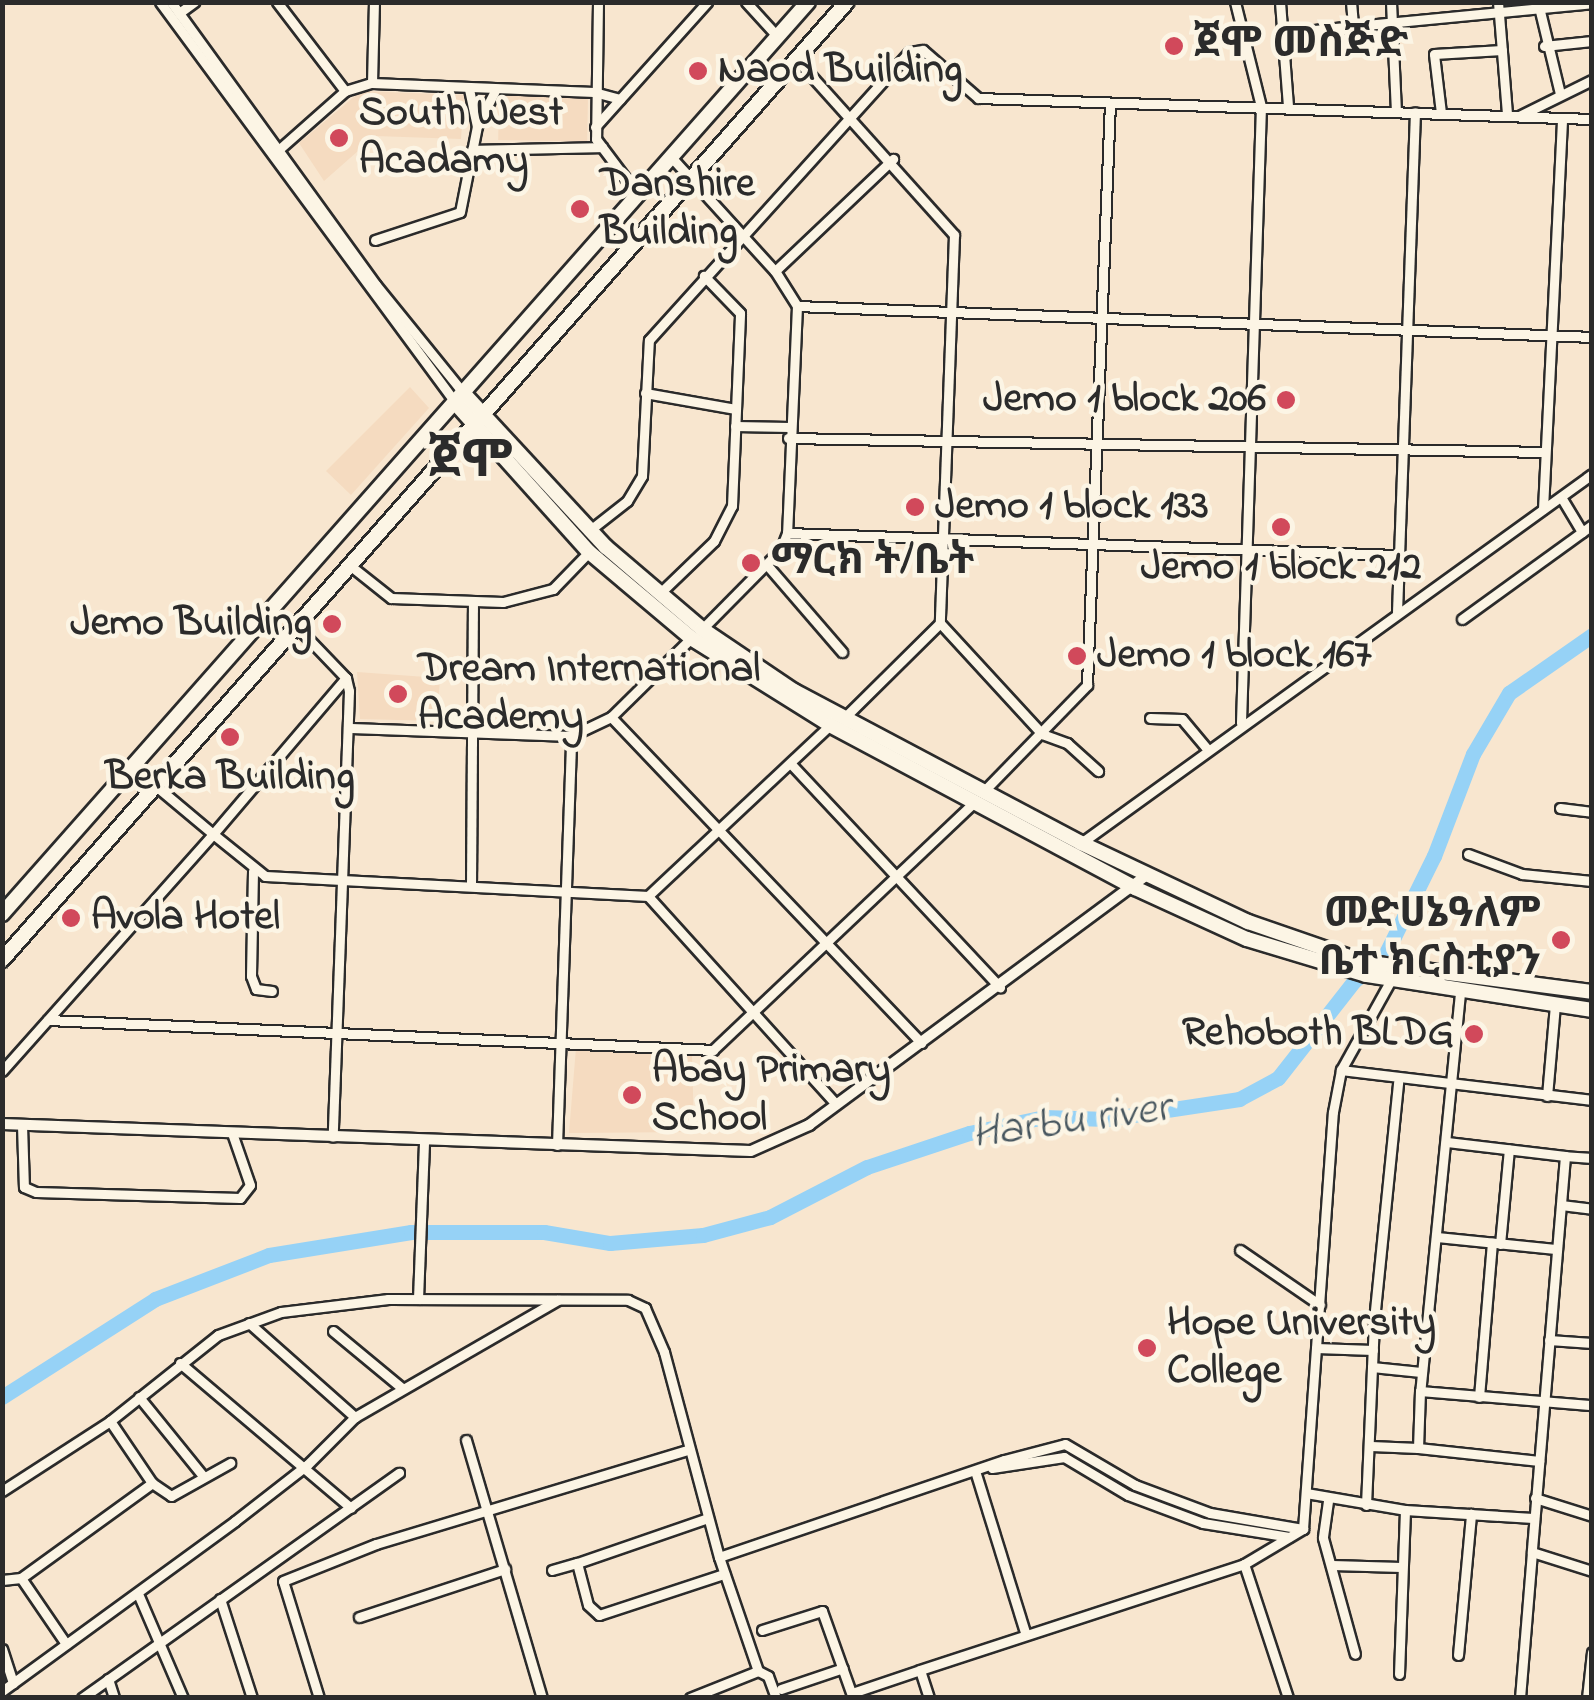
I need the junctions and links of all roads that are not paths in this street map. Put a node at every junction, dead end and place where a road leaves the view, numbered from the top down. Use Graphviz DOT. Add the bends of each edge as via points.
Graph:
graph roads {
  1 [pos="160,2"];
  2 [pos="171,2"];
  3 [pos="194,2"];
  4 [pos="277,2"];
  5 [pos="374,2"];
  6 [pos="598,2"];
  7 [pos="706,2"];
  8 [pos="746,2"];
  9 [pos="808,2"];
  10 [pos="847,2"];
  11 [pos="1235,2"];
  12 [pos="1280,2"];
  13 [pos="1351,2"];
  14 [pos="1390,2"];
  15 [pos="1592,3"];
  16 [pos="1569,4"];
  17 [pos="1499,6"];
  18 [pos="1539,7"];
  19 [pos="1463,8"];
  20 [pos="179,13"];
  21 [pos="1392,19"];
  22 [pos="1354,23"];
  23 [pos="1283,33"];
  24 [pos="778,37"];
  25 [pos="1592,40"];
  26 [pos="1544,46"];
  27 [pos="1502,50"];
  28 [pos="799,62"];
  29 [pos="1592,80"];
  30 [pos="372,83"];
  31 [pos="345,90"];
  32 [pos="469,90"];
  33 [pos="495,91"];
  34 [pos="594,92"];
  35 [pos="1560,94"];
  36 [pos="620,99"];
  37 [pos="1110,103"];
  38 [pos="1261,106"];
  39 [pos="1288,106"];
  40 [pos="1396,111"];
  41 [pos="1414,112"];
  42 [pos="1441,113"];
  43 [pos="1507,116"];
  44 [pos="1519,116"];
  45 [pos="847,118"];
  46 [pos="1562,118"];
  47 [pos="1592,119"];
  48 [pos="477,126"];
  49 [pos="595,127"];
  50 [pos="602,148"];
  51 [pos="472,150"];
  52 [pos="277,151"];
  53 [pos="672,158"];
  54 [pos="893,159"];
  55 [pos="693,182"];
  56 [pos="638,196"];
  57 [pos="740,234"];
  58 [pos="376,240"];
  59 [pos="775,271"];
  60 [pos="704,276"];
  61 [pos="796,306"];
  62 [pos="954,315"];
  63 [pos="1102,317"];
  64 [pos="1256,325"];
  65 [pos="1406,330"];
  66 [pos="1551,335"];
  67 [pos="1592,337"];
  68 [pos="509,386"];
  69 [pos="645,393"];
  70 [pos="461,400"];
  71 [pos="736,409"];
  72 [pos="486,412"];
  73 [pos="473,426"];
  74 [pos="735,426"];
  75 [pos="789,432"];
  76 [pos="506,434"];
  77 [pos="949,436"];
  78 [pos="487,441"];
  79 [pos="1100,443"];
  80 [pos="1250,447"];
  81 [pos="454,450"];
  82 [pos="1400,450"];
  83 [pos="1546,452"];
  84 [pos="1592,474"];
  85 [pos="1560,496"];
  86 [pos="1543,509"];
  87 [pos="1592,525"];
  88 [pos="590,530"];
  89 [pos="1582,532"];
  90 [pos="787,533"];
  91 [pos="946,539"];
  92 [pos="1095,545"];
  93 [pos="1246,548"];
  94 [pos="589,552"];
  95 [pos="1396,556"];
  96 [pos="767,565"];
  97 [pos="352,567"];
  98 [pos="659,594"];
  99 [pos="473,603"];
  100 [pos="1396,612"];
  101 [pos="1462,619"];
  102 [pos="940,623"];
  103 [pos="299,629"];
  104 [pos="696,633"];
  105 [pos="842,652"];
  106 [pos="346,678"];
  107 [pos="612,717"];
  108 [pos="845,717"];
  109 [pos="1150,718"];
  110 [pos="1241,723"];
  111 [pos="830,725"];
  112 [pos="351,728"];
  113 [pos="471,732"];
  114 [pos="1042,734"];
  115 [pos="572,736"];
  116 [pos="876,741"];
  117 [pos="1207,748"];
  118 [pos="792,764"];
  119 [pos="1098,772"];
  120 [pos="157,788"];
  121 [pos="980,796"];
  122 [pos="1560,808"];
  123 [pos="1592,812"];
  124 [pos="720,829"];
  125 [pos="212,834"];
  126 [pos="1081,843"];
  127 [pos="1468,854"];
  128 [pos="253,871"];
  129 [pos="1148,874"];
  130 [pos="898,876"];
  131 [pos="1592,881"];
  132 [pos="341,882"];
  133 [pos="471,886"];
  134 [pos="1135,888"];
  135 [pos="566,892"];
  136 [pos="648,896"];
  137 [pos="2,914"];
  138 [pos="825,944"];
  139 [pos="4,954"];
  140 [pos="1365,968"];
  141 [pos="1390,971"];
  142 [pos="1000,987"];
  143 [pos="272,991"];
  144 [pos="1592,992"];
  145 [pos="1460,993"];
  146 [pos="1555,1005"];
  147 [pos="1592,1010"];
  148 [pos="754,1014"];
  149 [pos="48,1020"];
  150 [pos="339,1033"];
  151 [pos="563,1041"];
  152 [pos="920,1043"];
  153 [pos="2,1070"];
  154 [pos="1341,1070"];
  155 [pos="1398,1082"];
  156 [pos="1453,1088"];
  157 [pos="1547,1096"];
  158 [pos="1592,1100"];
  159 [pos="836,1104"];
  160 [pos="2,1124"];
  161 [pos="22,1125"];
  162 [pos="232,1133"];
  163 [pos="332,1137"];
  164 [pos="424,1140"];
  165 [pos="1447,1142"];
  166 [pos="557,1146"];
  167 [pos="1509,1150"];
  168 [pos="1564,1156"];
  169 [pos="1592,1158"];
  170 [pos="1561,1205"];
  171 [pos="1592,1209"];
  172 [pos="1437,1237"];
  173 [pos="1496,1243"];
  174 [pos="1555,1249"];
  175 [pos="1240,1250"];
  176 [pos="418,1299"];
  177 [pos="560,1299"];
  178 [pos="1320,1305"];
  179 [pos="249,1323"];
  180 [pos="333,1331"];
  181 [pos="1548,1340"];
  182 [pos="1592,1343"];
  183 [pos="1316,1348"];
  184 [pos="1372,1350"];
  185 [pos="180,1363"];
  186 [pos="1372,1367"];
  187 [pos="1422,1372"];
  188 [pos="402,1388"];
  189 [pos="1420,1391"];
  190 [pos="139,1397"];
  191 [pos="1479,1397"];
  192 [pos="1547,1400"];
  193 [pos="1592,1404"];
  194 [pos="355,1416"];
  195 [pos="110,1422"];
  196 [pos="466,1440"];
  197 [pos="1371,1446"];
  198 [pos="1418,1448"];
  199 [pos="685,1451"];
  200 [pos="1539,1461"];
  201 [pos="230,1462"];
  202 [pos="307,1466"];
  203 [pos="992,1468"];
  204 [pos="399,1473"];
  205 [pos="976,1474"];
  206 [pos="203,1476"];
  207 [pos="152,1483"];
  208 [pos="1135,1485"];
  209 [pos="2,1491"];
  210 [pos="1306,1494"];
  211 [pos="1128,1495"];
  212 [pos="1535,1498"];
  213 [pos="1328,1501"];
  214 [pos="1366,1505"];
  215 [pos="352,1508"];
  216 [pos="1592,1508"];
  217 [pos="1405,1510"];
  218 [pos="1471,1514"];
  219 [pos="488,1515"];
  220 [pos="1591,1515"];
  221 [pos="1533,1518"];
  222 [pos="705,1519"];
  223 [pos="1302,1529"];
  224 [pos="1292,1537"];
  225 [pos="1532,1552"];
  226 [pos="718,1557"];
  227 [pos="576,1562"];
  228 [pos="1244,1564"];
  229 [pos="272,1565"];
  230 [pos="1332,1565"];
  231 [pos="1401,1568"];
  232 [pos="504,1569"];
  233 [pos="552,1570"];
  234 [pos="1592,1571"];
  235 [pos="724,1574"];
  236 [pos="22,1578"];
  237 [pos="2,1580"];
  238 [pos="283,1582"];
  239 [pos="139,1596"];
  240 [pos="220,1599"];
  241 [pos="359,1617"];
  242 [pos="762,1630"];
  243 [pos="1025,1632"];
  244 [pos="162,1640"];
  245 [pos="66,1644"];
  246 [pos="3,1652"];
  247 [pos="1592,1652"];
  248 [pos="1355,1654"];
  249 [pos="1458,1656"];
  250 [pos="843,1668"];
  251 [pos="920,1670"];
  252 [pos="758,1671"];
  253 [pos="1399,1674"];
  254 [pos="108,1679"];
  255 [pos="13,1683"];
  256 [pos="2,1691"];
  257 [pos="778,1693"];
  258 [pos="852,1696"];
  259 [pos="82,1698"];
  260 [pos="114,1698"];
  261 [pos="182,1698"];
  262 [pos="252,1698"];
  263 [pos="319,1698"];
  264 [pos="542,1698"];
  265 [pos="690,1698"];
  266 [pos="929,1698"];
  267 [pos="1288,1698"];
  268 [pos="1520,1698"];
  269 [pos="1587,1698"];
  1 -- 52 [label="street"];
  2 -- 20 [label="street"];
  3 -- 20 [label="street"];
  4 -- 31 [label="street"];
  5 -- 30 [label="street"];
  6 -- 34 [label="street"];
  7 -- 36 [label="street"];
  8 -- 24 [label="street"];
  9 -- 24 [label="main road"];
  10 -- 28 [label="main road"];
  11 -- 38 [label="street"];
  12 -- 23 [label="street"];
  13 -- 22 [label="street"];
  14 -- 21 [label="street"];
  15 -- 16 [label="street"];
  16 -- 18 [label="street"];
  17 -- 18 [label="street"];
  17 -- 19 [label="street"];
  17 -- 27 [label="street"];
  18 -- 26 [label="street"];
  19 -- 21 [label="street"];
  20 -- 52 [label="street"];
  21 -- 22 [label="street"];
  21 -- 40 [label="street"];
  22 -- 23 [label="street"];
  23 -- 39 [label="street"];
  24 -- 53 [label="main road"];
  25 -- 26 [label="street"];
  26 -- 35 [label="street"];
  27 -- 42 [label="street" via="1434,54"];
  27 -- 43 [label="street"];
  28 -- 45 [label="street"];
  28 -- 55 [label="main road"];
  29 -- 35 [label="street"];
  30 -- 31 [label="street"];
  30 -- 32 [label="street"];
  31 -- 52 [label="street"];
  32 -- 33 [label="street"];
  32 -- 48 [label="street"];
  33 -- 34 [label="street"];
  33 -- 48 [label="street"];
  34 -- 36 [label="street"];
  34 -- 49 [label="street"];
  35 -- 44 [label="street"];
  36 -- 49 [label="street"];
  37 -- 38 [label="street"];
  37 -- 45 [label="street" via="978,98 916,49"];
  37 -- 63 [label="street"];
  38 -- 39 [label="street"];
  38 -- 64 [label="street"];
  39 -- 40 [label="street"];
  40 -- 41 [label="street"];
  41 -- 42 [label="street"];
  41 -- 65 [label="street"];
  42 -- 43 [label="street"];
  43 -- 44 [label="street"];
  44 -- 46 [label="street"];
  45 -- 54 [label="street"];
  45 -- 57 [label="street"];
  46 -- 47 [label="street"];
  46 -- 66 [label="street"];
  48 -- 51 [label="street"];
  49 -- 50 [label="street"];
  50 -- 51 [label="street"];
  50 -- 56 [label="street"];
  51 -- 58 [label="street" via="460,212"];
  52 -- 70 [label="street"];
  53 -- 55 [label="street"];
  53 -- 56 [label="main road"];
  54 -- 59 [label="street"];
  54 -- 62 [label="street" via="952,225"];
  55 -- 57 [label="street"];
  55 -- 68 [label="main road"];
  56 -- 70 [label="main road"];
  57 -- 59 [label="street"];
  57 -- 60 [label="street"];
  59 -- 61 [label="street"];
  60 -- 69 [label="street" via="648,340"];
  60 -- 71 [label="street" via="740,312"];
  61 -- 62 [label="street"];
  61 -- 75 [label="street"];
  62 -- 63 [label="street"];
  62 -- 77 [label="street"];
  63 -- 64 [label="street"];
  63 -- 79 [label="street"];
  64 -- 65 [label="street"];
  64 -- 80 [label="street"];
  65 -- 66 [label="street"];
  65 -- 82 [label="street"];
  66 -- 67 [label="street"];
  66 -- 83 [label="street"];
  68 -- 72 [label="main road"];
  68 -- 76 [label="main road" via="500,407"];
  69 -- 71 [label="street"];
  69 -- 88 [label="street" via="637,489"];
  70 -- 72 [label="main road"];
  70 -- 73 [label="main road"];
  70 -- 137 [label="main road"];
  71 -- 74 [label="street"];
  72 -- 73 [label="main road"];
  72 -- 76 [label="main road"];
  73 -- 78 [label="main road"];
  73 -- 81 [label="main road"];
  74 -- 75 [label="street"];
  74 -- 98 [label="street" via="729,520"];
  75 -- 77 [label="street"];
  75 -- 90 [label="street"];
  76 -- 88 [label="main road"];
  77 -- 79 [label="street"];
  77 -- 91 [label="street"];
  78 -- 81 [label="main road"];
  78 -- 94 [label="main road"];
  79 -- 80 [label="street"];
  79 -- 92 [label="street"];
  80 -- 82 [label="street"];
  80 -- 93 [label="street"];
  81 -- 97 [label="main road"];
  82 -- 83 [label="street"];
  82 -- 95 [label="street"];
  83 -- 86 [label="street"];
  84 -- 85 [label="street"];
  85 -- 86 [label="street"];
  85 -- 89 [label="street"];
  86 -- 100 [label="street"];
  87 -- 89 [label="street"];
  88 -- 98 [label="main road"];
  89 -- 101 [label="street"];
  90 -- 91 [label="street"];
  90 -- 96 [label="street"];
  91 -- 92 [label="street"];
  91 -- 102 [label="street"];
  92 -- 93 [label="street"];
  92 -- 114 [label="street" via="1087,685"];
  93 -- 95 [label="street"];
  93 -- 110 [label="street"];
  94 -- 99 [label="street" via="553,589"];
  94 -- 104 [label="main road"];
  95 -- 100 [label="street"];
  96 -- 104 [label="street"];
  96 -- 105 [label="street"];
  97 -- 99 [label="street" via="391,598"];
  97 -- 103 [label="main road"];
  98 -- 104 [label="main road"];
  99 -- 113 [label="street"];
  100 -- 110 [label="street"];
  102 -- 108 [label="street"];
  102 -- 114 [label="street"];
  103 -- 106 [label="street"];
  103 -- 120 [label="main road"];
  104 -- 107 [label="street"];
  104 -- 108 [label="main road"];
  104 -- 111 [label="main road"];
  106 -- 112 [label="street"];
  106 -- 125 [label="street"];
  107 -- 115 [label="street"];
  107 -- 124 [label="street"];
  108 -- 116 [label="main road"];
  109 -- 117 [label="street" via="1182,719"];
  110 -- 117 [label="street"];
  111 -- 116 [label="main road"];
  111 -- 118 [label="street"];
  112 -- 113 [label="street"];
  112 -- 132 [label="street"];
  113 -- 115 [label="street"];
  113 -- 133 [label="street"];
  114 -- 119 [label="street" via="1067,743"];
  114 -- 121 [label="street"];
  115 -- 135 [label="street"];
  116 -- 121 [label="main road"];
  117 -- 126 [label="street"];
  118 -- 124 [label="street"];
  118 -- 130 [label="street"];
  120 -- 125 [label="street"];
  120 -- 139 [label="main road"];
  121 -- 126 [label="main road"];
  121 -- 130 [label="street"];
  121 -- 134 [label="main road"];
  122 -- 123 [label="street"];
  124 -- 136 [label="street"];
  124 -- 138 [label="street"];
  125 -- 128 [label="street"];
  125 -- 149 [label="street"];
  126 -- 129 [label="main road"];
  127 -- 131 [label="street" via="1522,874"];
  128 -- 132 [label="street"];
  128 -- 143 [label="street" via="251,976 256,989"];
  129 -- 134 [label="street"];
  129 -- 140 [label="main road"];
  130 -- 138 [label="street"];
  130 -- 142 [label="street"];
  132 -- 133 [label="street"];
  132 -- 150 [label="street"];
  133 -- 135 [label="street"];
  134 -- 140 [label="main road" via="1248,938 1349,972"];
  134 -- 142 [label="street"];
  135 -- 136 [label="street"];
  135 -- 151 [label="street"];
  136 -- 148 [label="street"];
  138 -- 148 [label="street"];
  138 -- 152 [label="street"];
  140 -- 141 [label="main road"];
  141 -- 144 [label="main road"];
  141 -- 145 [label="main road"];
  141 -- 154 [label="street"];
  142 -- 152 [label="street"];
  145 -- 146 [label="main road"];
  145 -- 156 [label="street"];
  146 -- 147 [label="main road"];
  146 -- 157 [label="street"];
  148 -- 151 [label="street" via="713,1050"];
  148 -- 159 [label="street"];
  149 -- 150 [label="street"];
  149 -- 153 [label="street"];
  150 -- 151 [label="street"];
  150 -- 163 [label="street"];
  151 -- 166 [label="street"];
  152 -- 159 [label="street"];
  154 -- 155 [label="street"];
  154 -- 178 [label="street"];
  155 -- 156 [label="street"];
  155 -- 184 [label="street"];
  156 -- 157 [label="street"];
  156 -- 165 [label="street"];
  157 -- 158 [label="street"];
  159 -- 166 [label="street" via="792,1136 751,1151"];
  160 -- 161 [label="street"];
  161 -- 162 [label="street"];
  161 -- 162 [label="street" via="24,1187 36,1192 240,1198 250,1184"];
  162 -- 163 [label="street"];
  163 -- 164 [label="street"];
  164 -- 166 [label="street"];
  164 -- 176 [label="street"];
  165 -- 167 [label="street"];
  165 -- 172 [label="street"];
  167 -- 168 [label="street"];
  167 -- 173 [label="street"];
  168 -- 169 [label="street"];
  168 -- 170 [label="street"];
  170 -- 171 [label="street"];
  170 -- 174 [label="street"];
  172 -- 173 [label="street"];
  172 -- 187 [label="street"];
  173 -- 174 [label="street"];
  173 -- 191 [label="street"];
  174 -- 181 [label="street"];
  175 -- 178 [label="street"];
  176 -- 177 [label="street"];
  176 -- 179 [label="street" via="280,1312"];
  177 -- 188 [label="street"];
  177 -- 199 [label="street" via="628,1300 646,1308 664,1352"];
  178 -- 183 [label="street"];
  179 -- 185 [label="street" via="218,1335"];
  179 -- 194 [label="street"];
  180 -- 188 [label="street"];
  181 -- 182 [label="street"];
  181 -- 192 [label="street"];
  183 -- 184 [label="street"];
  183 -- 210 [label="street"];
  184 -- 186 [label="street"];
  185 -- 190 [label="street"];
  185 -- 202 [label="street"];
  186 -- 187 [label="street"];
  186 -- 197 [label="street"];
  187 -- 189 [label="street"];
  188 -- 194 [label="street"];
  189 -- 191 [label="street"];
  189 -- 198 [label="street"];
  190 -- 195 [label="street"];
  190 -- 206 [label="street"];
  191 -- 192 [label="street"];
  192 -- 193 [label="street"];
  192 -- 200 [label="street"];
  194 -- 202 [label="street"];
  195 -- 207 [label="street"];
  195 -- 209 [label="street"];
  196 -- 219 [label="street"];
  197 -- 198 [label="street"];
  197 -- 214 [label="street"];
  198 -- 200 [label="street"];
  199 -- 219 [label="street"];
  199 -- 222 [label="street"];
  200 -- 212 [label="street"];
  201 -- 206 [label="street"];
  202 -- 215 [label="street"];
  202 -- 239 [label="street"];
  203 -- 205 [label="street"];
  203 -- 208 [label="street" via="1065,1444"];
  203 -- 211 [label="street" via="1064,1457"];
  204 -- 215 [label="street"];
  205 -- 226 [label="street"];
  205 -- 243 [label="street"];
  206 -- 207 [label="street" via="171,1496"];
  207 -- 236 [label="street"];
  208 -- 211 [label="street"];
  208 -- 223 [label="street" via="1210,1513"];
  210 -- 213 [label="street"];
  210 -- 223 [label="street"];
  211 -- 224 [label="street" via="1202,1523"];
  212 -- 220 [label="street"];
  212 -- 221 [label="street"];
  213 -- 214 [label="street"];
  213 -- 230 [label="street" via="1324,1538"];
  214 -- 217 [label="street"];
  215 -- 229 [label="street"];
  216 -- 220 [label="street"];
  217 -- 218 [label="street"];
  217 -- 231 [label="street"];
  218 -- 221 [label="street"];
  218 -- 249 [label="street"];
  219 -- 232 [label="street"];
  219 -- 238 [label="street" via="376,1544"];
  221 -- 225 [label="street"];
  222 -- 226 [label="street"];
  222 -- 227 [label="street"];
  223 -- 224 [label="street"];
  224 -- 228 [label="street"];
  225 -- 234 [label="street"];
  225 -- 268 [label="street"];
  226 -- 235 [label="street"];
  227 -- 233 [label="street"];
  227 -- 235 [label="street" via="588,1605 599,1615"];
  228 -- 243 [label="street"];
  228 -- 267 [label="street"];
  229 -- 238 [label="street"];
  229 -- 240 [label="street"];
  230 -- 231 [label="street"];
  230 -- 248 [label="street"];
  231 -- 253 [label="street"];
  232 -- 241 [label="street"];
  232 -- 264 [label="street"];
  235 -- 252 [label="street"];
  236 -- 237 [label="street"];
  236 -- 245 [label="street"];
  238 -- 263 [label="street"];
  239 -- 244 [label="street"];
  239 -- 245 [label="street"];
  240 -- 244 [label="street"];
  240 -- 262 [label="street"];
  242 -- 250 [label="street" via="822,1611"];
  243 -- 251 [label="street"];
  244 -- 254 [label="street"];
  244 -- 261 [label="street"];
  245 -- 255 [label="street"];
  246 -- 255 [label="street"];
  247 -- 269 [label="street"];
  250 -- 257 [label="street"];
  250 -- 258 [label="street"];
  251 -- 258 [label="street"];
  251 -- 266 [label="street"];
  252 -- 257 [label="street"];
  252 -- 265 [label="street"];
  254 -- 259 [label="street"];
  254 -- 260 [label="street"];
  255 -- 256 [label="street"];
}
